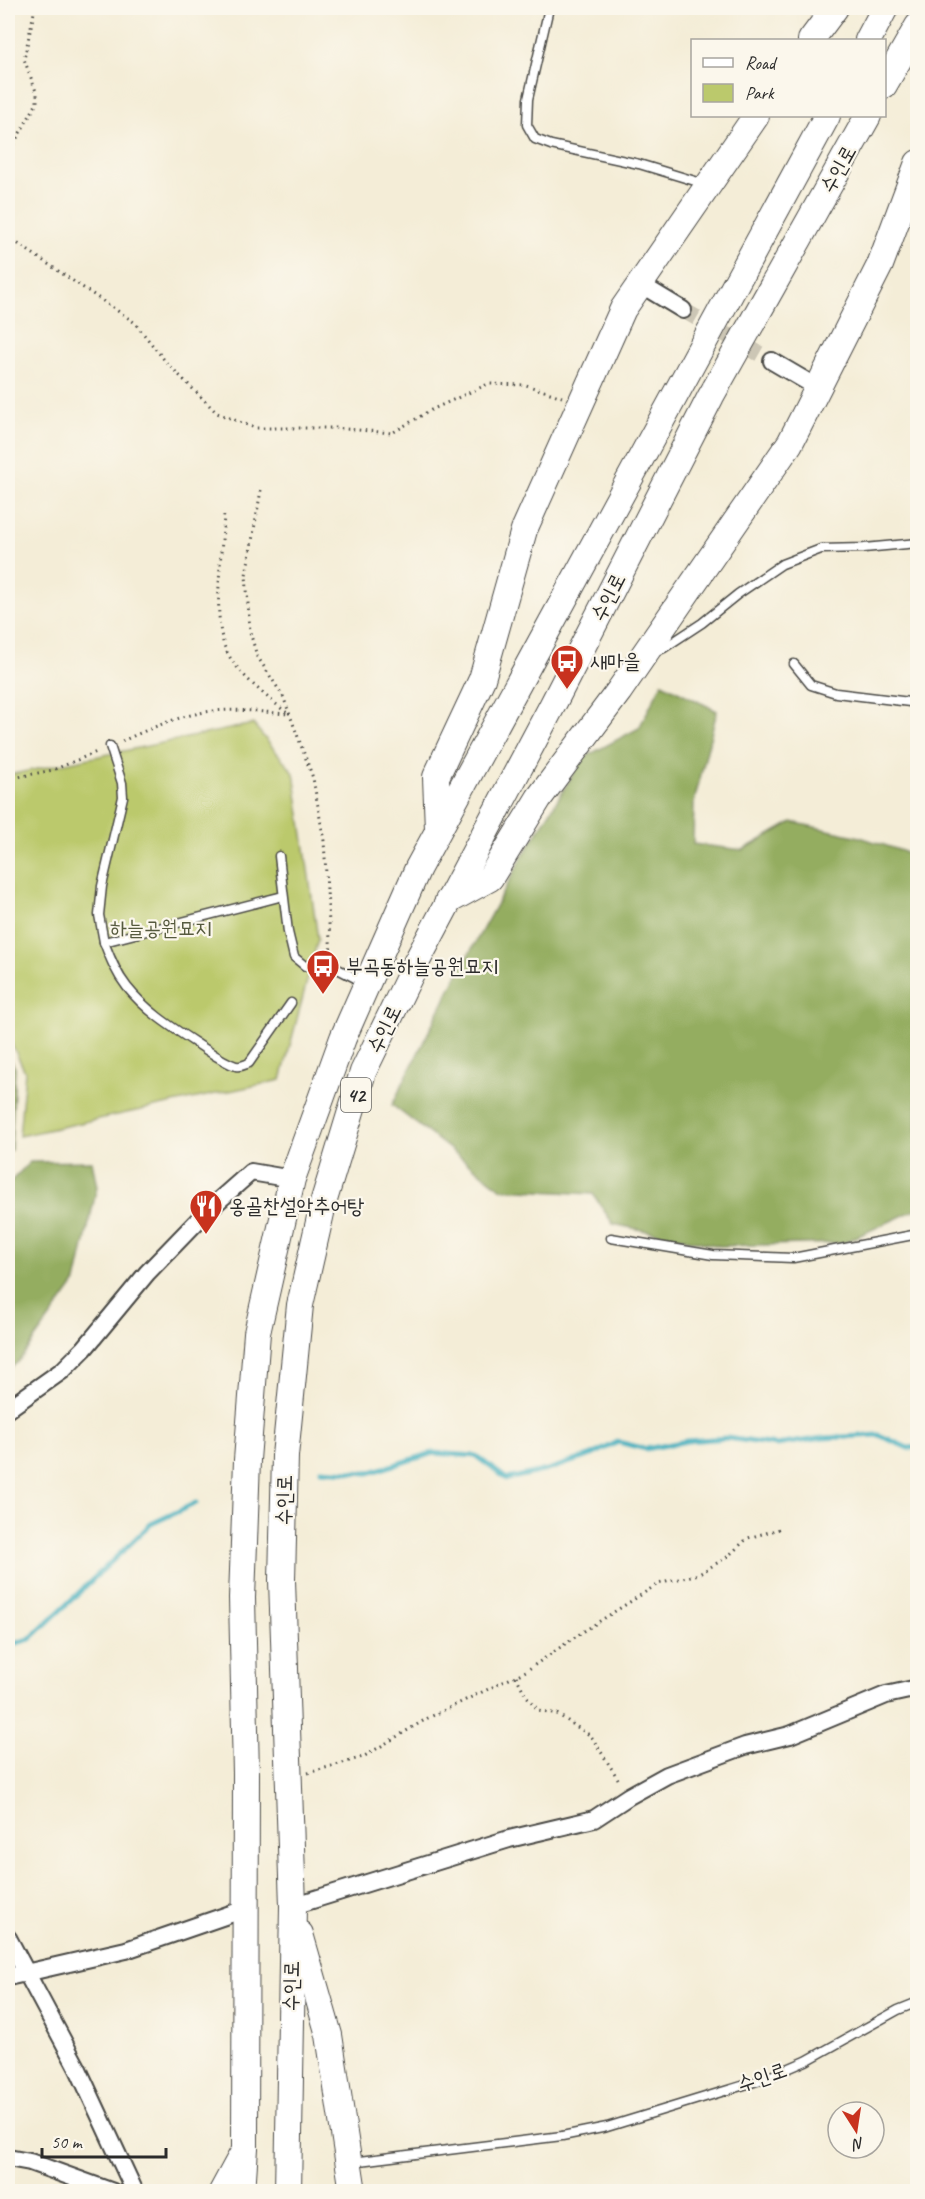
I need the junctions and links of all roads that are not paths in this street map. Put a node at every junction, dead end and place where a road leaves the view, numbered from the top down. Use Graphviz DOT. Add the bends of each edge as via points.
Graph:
graph roads {
  1 [pos="549,8"];
  2 [pos="835,8"];
  3 [pos="885,8"];
  4 [pos="918,26"];
  5 [pos="812,39"];
  6 [pos="869,39"];
  7 [pos="886,83"];
  8 [pos="755,117"];
  9 [pos="826,117"];
  10 [pos="866,117"];
  11 [pos="918,163"];
  12 [pos="708,185"];
  13 [pos="640,284"];
  14 [pos="683,310"];
  15 [pos="772,361"];
  16 [pos="818,388"];
  17 [pos="918,543"];
  18 [pos="644,656"];
  19 [pos="794,664"];
  20 [pos="918,703"];
  21 [pos="110,746"];
  22 [pos="438,832"];
  23 [pos="279,856"];
  24 [pos="284,896"];
  25 [pos="448,901"];
  26 [pos="104,942"];
  27 [pos="366,983"];
  28 [pos="291,1003"];
  29 [pos="292,1179"];
  30 [pos="918,1234"];
  31 [pos="611,1238"];
  32 [pos="8,1409"];
  33 [pos="918,1688"];
  34 [pos="293,1906"];
  35 [pos="245,1909"];
  36 [pos="8,1938"];
  37 [pos="26,1973"];
  38 [pos="8,1977"];
  39 [pos="918,2002"];
  40 [pos="245,2148"];
  41 [pos="8,2158"];
  42 [pos="348,2163"];
  43 [pos="113,2192"];
  44 [pos="135,2192"];
  45 [pos="222,2192"];
  46 [pos="242,2192"];
  47 [pos="288,2192"];
  48 [pos="353,2192"];
  1 -- 12 [label="lane" via="528,99 527,125 535,139"];
  2 -- 5 [label="main road"];
  3 -- 6 [label="main road"];
  4 -- 7 [label="main road"];
  8 -- 12 [label="main road"];
  9 -- 22 [label="main road, 수인로 / 42"];
  10 -- 25 [label="main road, 수인로 / 42" via="711,396"];
  11 -- 16 [label="main road" via="880,265"];
  12 -- 13 [label="main road"];
  13 -- 14 [label="street"];
  13 -- 22 [label="main road" via="623,309 524,530 482,679 436,777"];
  15 -- 16 [label="street"];
  16 -- 18 [label="main road" via="790,443"];
  17 -- 18 [label="lane" via="821,549 782,564 664,648"];
  18 -- 25 [label="main road" via="539,798 490,878"];
  19 -- 20 [label="lane" via="811,685 836,693"];
  21 -- 26 [label="lane" via="123,797 102,886 99,915"];
  22 -- 27 [label="main road, 수인로 / 42" via="417,868"];
  23 -- 24 [label="lane"];
  24 -- 26 [label="lane"];
  24 -- 27 [label="lane" via="294,957 305,966 332,966"];
  25 -- 34 [label="main road, 수인로 / 42" via="363,1072 324,1200 300,1305 285,1456 282,1580"];
  26 -- 28 [label="lane" via="125,985 141,1003 179,1032 235,1065 249,1063"];
  27 -- 29 [label="main road, 수인로 / 42"];
  29 -- 32 [label="street" via="250,1172 147,1273 63,1370"];
  29 -- 35 [label="main road, 수인로 / 42" via="257,1333 248,1460 242,1598"];
  30 -- 31 [label="lane" via="793,1258 713,1255"];
  33 -- 34 [label="street" via="886,1695 789,1735 745,1746 667,1775 594,1819 509,1839"];
  34 -- 42 [label="main road" via="329,2035"];
  34 -- 47 [label="main road, 수인로 / 42"];
  35 -- 37 [label="street" via="126,1950"];
  35 -- 40 [label="main road, 수인로 / 42"];
  36 -- 37 [label="street"];
  37 -- 38 [label="street"];
  37 -- 44 [label="street" via="78,2069"];
  39 -- 42 [label="lane, 수인로" via="764,2079 607,2127"];
  40 -- 45 [label="main road"];
  40 -- 46 [label="main road, 수인로 / 42"];
  41 -- 43 [label="street"];
  42 -- 48 [label="main road"];
}
